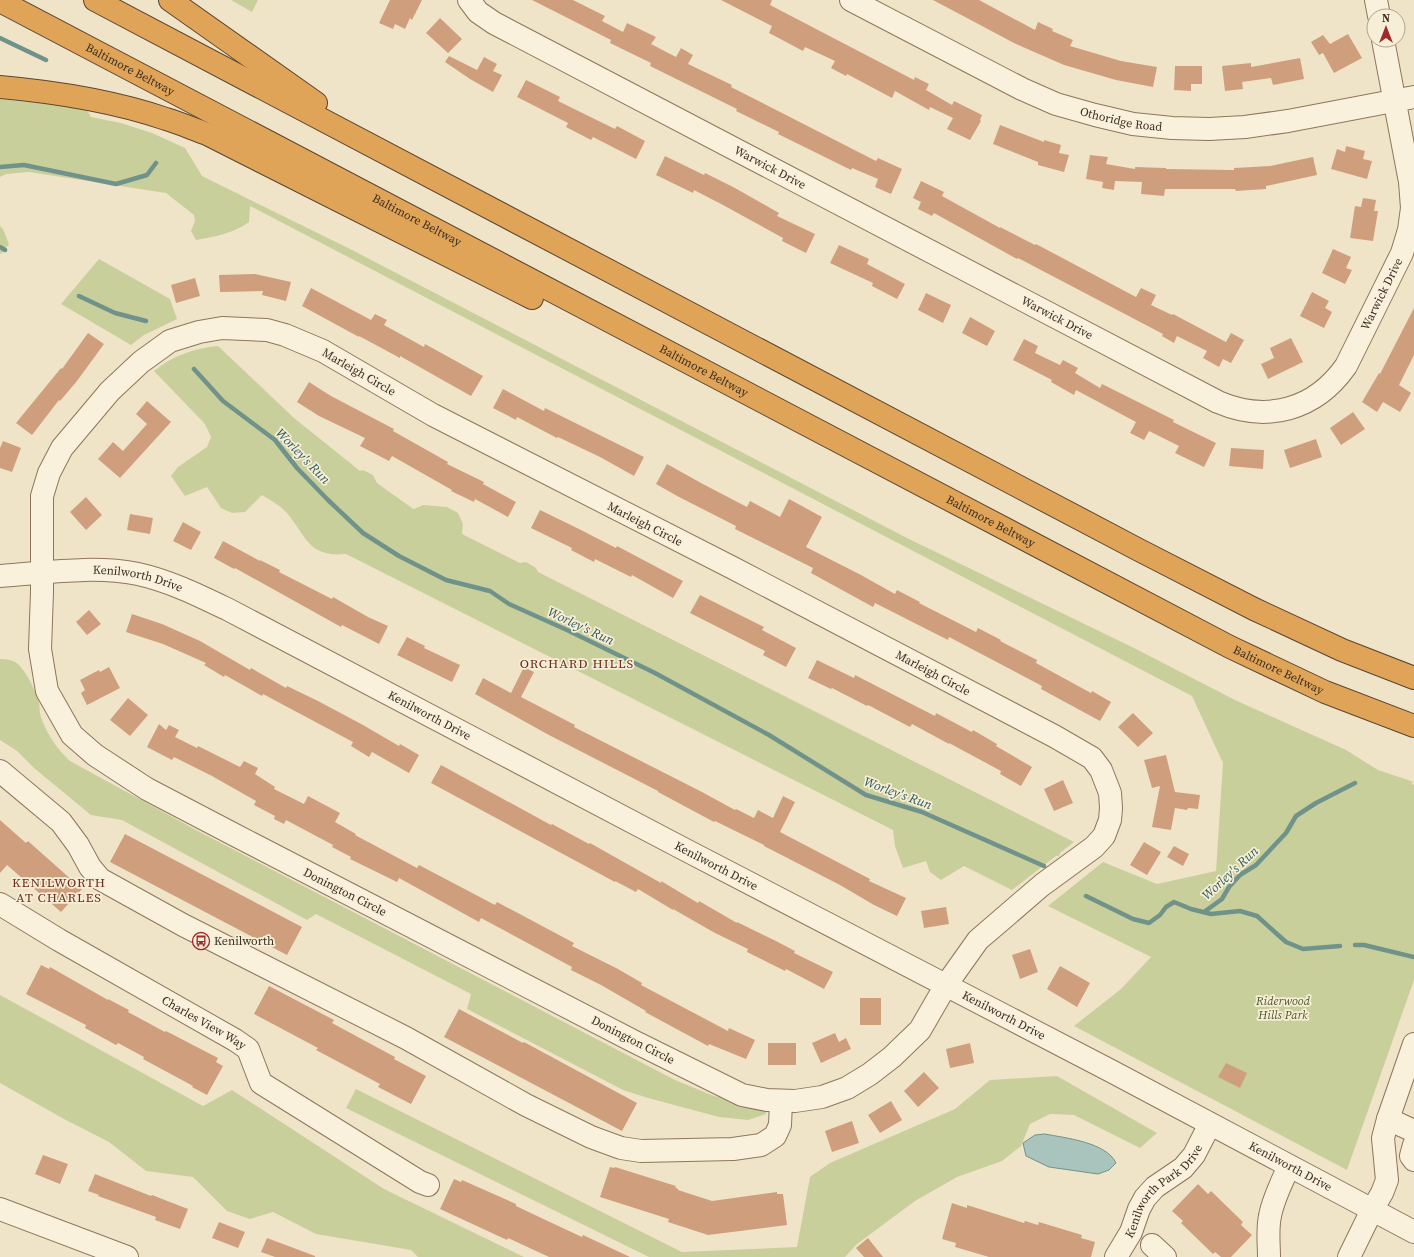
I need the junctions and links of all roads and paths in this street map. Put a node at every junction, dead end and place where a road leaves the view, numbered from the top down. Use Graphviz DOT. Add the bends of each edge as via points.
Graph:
graph roads {
  1 [pos="95,0"];
  2 [pos="170,0"];
  3 [pos="469,0"];
  4 [pos="851,0"];
  5 [pos="0,1"];
  6 [pos="1386,48"];
  7 [pos="0,87"];
  8 [pos="1404,99"];
  9 [pos="397,159"];
  10 [pos="763,403"];
  11 [pos="41,573"];
  12 [pos="0,576"];
  13 [pos="1414,678"];
  14 [pos="1414,726"];
  15 [pos="0,771"];
  16 [pos="0,904"];
  17 [pos="946,985"];
  18 [pos="1414,1044"];
  19 [pos="781,1101"];
  20 [pos="1388,1119"];
  21 [pos="1210,1124"];
  22 [pos="1414,1131"];
  23 [pos="1414,1146"];
  24 [pos="1414,1160"];
  25 [pos="1289,1166"];
  26 [pos="428,1185"];
  27 [pos="0,1209"];
  28 [pos="1372,1210"];
  29 [pos="1414,1232"];
  30 [pos="127,1257"];
  31 [pos="1116,1257"];
  32 [pos="1269,1257"];
  33 [pos="1349,1257"];
  1 -- 9 [label="highway"];
  2 -- 9 [label="highway"];
  3 -- 8 [label="street, Warwick Drive" via="478,12 494,23 1218,402 1234,409 1252,412 1290,409 1320,394 1336,380 1346,366 1402,253 1412,208"];
  4 -- 8 [label="street, Othoridge Road" via="1022,89 1056,104 1133,124 1209,129 1245,127"];
  5 -- 10 [label="highway, Baltimore Beltway"];
  6 -- 8 [label="street, Warwick Drive"];
  7 -- 10 [label="highway" via="115,105 166,118 207,134 726,395"];
  9 -- 13 [label="highway" via="1254,609 1342,650"];
  10 -- 14 [label="highway, Baltimore Beltway" via="1230,647 1325,692"];
  11 -- 12 [label="street, Kenilworth Drive"];
  11 -- 17 [label="street, Kenilworth Drive" via="116,571 145,576 189,590"];
  11 -- 17 [label="street, Marleigh Circle" via="42,496 49,473 62,448 110,391 141,362 170,340 222,328 267,330 323,351 433,415 768,587 1092,758 1101,770 1110,793 1110,820 1104,836 978,940"];
  11 -- 19 [label="street, Donington Circle" via="40,649 47,691 72,735 95,755 147,789 633,1041 742,1095"];
  15 -- 19 [label="street" via="61,822 100,879 184,925 406,1038 526,1105 592,1137 620,1148 641,1151 733,1149 761,1145 775,1136 780,1125"];
  16 -- 26 [label="street, Charles View Way" via="58,940 235,1040 248,1049 261,1083"];
  17 -- 19 [label="street, Donington Circle" via="920,1030 870,1074 848,1088 822,1097"];
  17 -- 21 [label="street, Kenilworth Drive"];
  18 -- 20 [label="street"];
  20 -- 22 [label="street"];
  20 -- 28 [label="street" via="1383,1138 1387,1180"];
  21 -- 25 [label="street, Kenilworth Drive"];
  21 -- 31 [label="street, Kenilworth Park Drive" via="1194,1155 1183,1168 1155,1187 1145,1198 1131,1232"];
  23 -- 24 [label="street" via="1411,1156"];
  25 -- 28 [label="street, Kenilworth Drive"];
  25 -- 32 [label="street" via="1270,1216"];
  27 -- 30 [label="street"];
  28 -- 29 [label="street, Kenilworth Drive"];
  28 -- 33 [label="street"];
}
